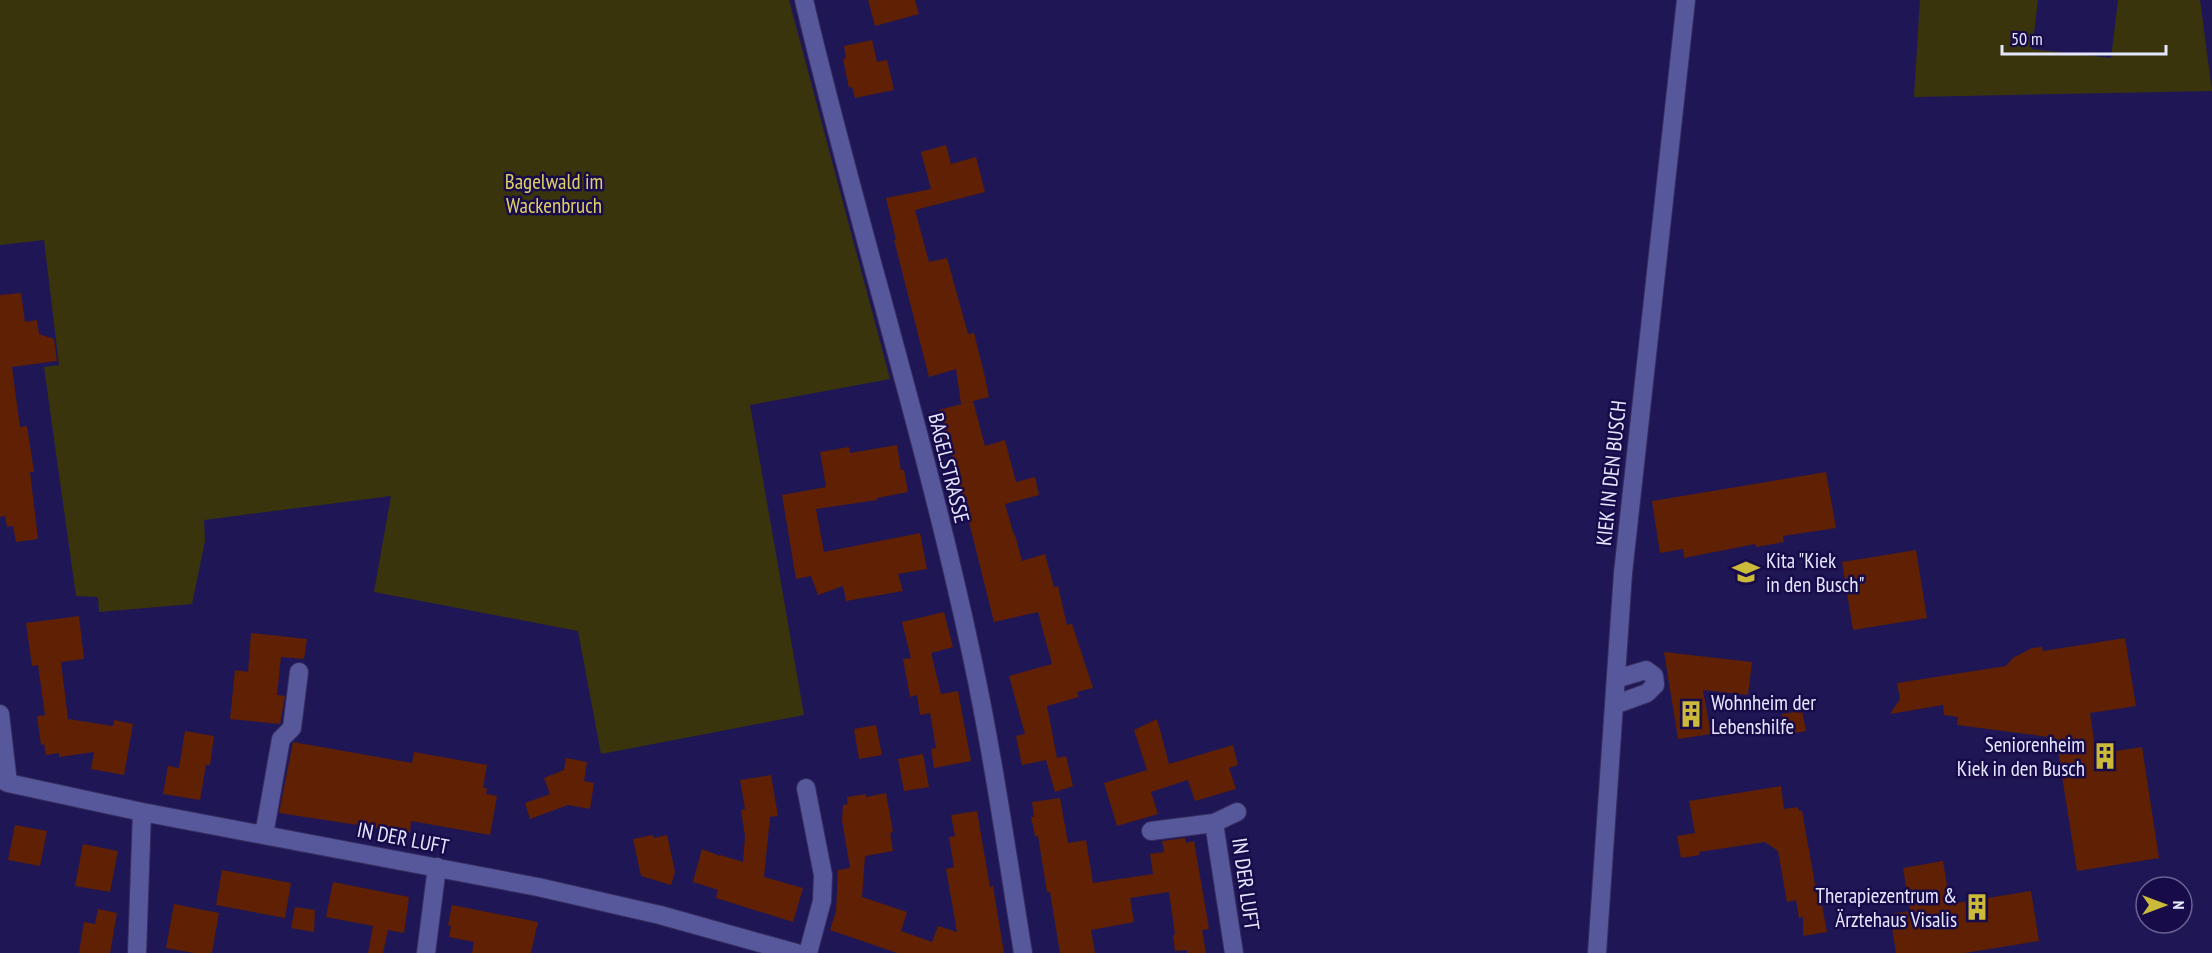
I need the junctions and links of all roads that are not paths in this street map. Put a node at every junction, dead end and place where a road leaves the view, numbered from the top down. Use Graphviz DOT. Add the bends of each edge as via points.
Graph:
graph roads {
  1 [pos="804,0"];
  2 [pos="1686,0"];
  3 [pos="299,672"];
  4 [pos="1616,679"];
  5 [pos="1614,705"];
  6 [pos="0,714"];
  7 [pos="4,781"];
  8 [pos="806,788"];
  9 [pos="142,812"];
  10 [pos="1237,812"];
  11 [pos="1214,823"];
  12 [pos="1151,831"];
  13 [pos="264,835"];
  14 [pos="437,867"];
  15 [pos="137,953"];
  16 [pos="426,953"];
  17 [pos="796,953"];
  18 [pos="808,953"];
  19 [pos="1023,953"];
  20 [pos="1233,953"];
  21 [pos="1597,953"];
  1 -- 19 [label="street, BAGELSTRASSE" via="969,646"];
  2 -- 4 [label="street, KIEK IN DEN BUSCH" via="1623,573"];
  3 -- 13 [label="street" via="292,728 281,739"];
  4 -- 5 [label="street, KIEK IN DEN BUSCH"];
  4 -- 5 [label="street" via="1646,670 1654,676 1655,685 1647,693"];
  5 -- 21 [label="street, KIEK IN DEN BUSCH"];
  6 -- 7 [label="street"];
  7 -- 9 [label="street, IN DER LUFT"];
  8 -- 18 [label="street" via="823,874 822,901"];
  9 -- 13 [label="street, IN DER LUFT"];
  9 -- 15 [label="street"];
  10 -- 11 [label="street, IN DER LUFT"];
  11 -- 12 [label="street, IN DER LUFT"];
  11 -- 20 [label="street, IN DER LUFT"];
  13 -- 14 [label="street, IN DER LUFT"];
  14 -- 16 [label="street"];
  14 -- 17 [label="street, IN DER LUFT" via="660,915"];
}
